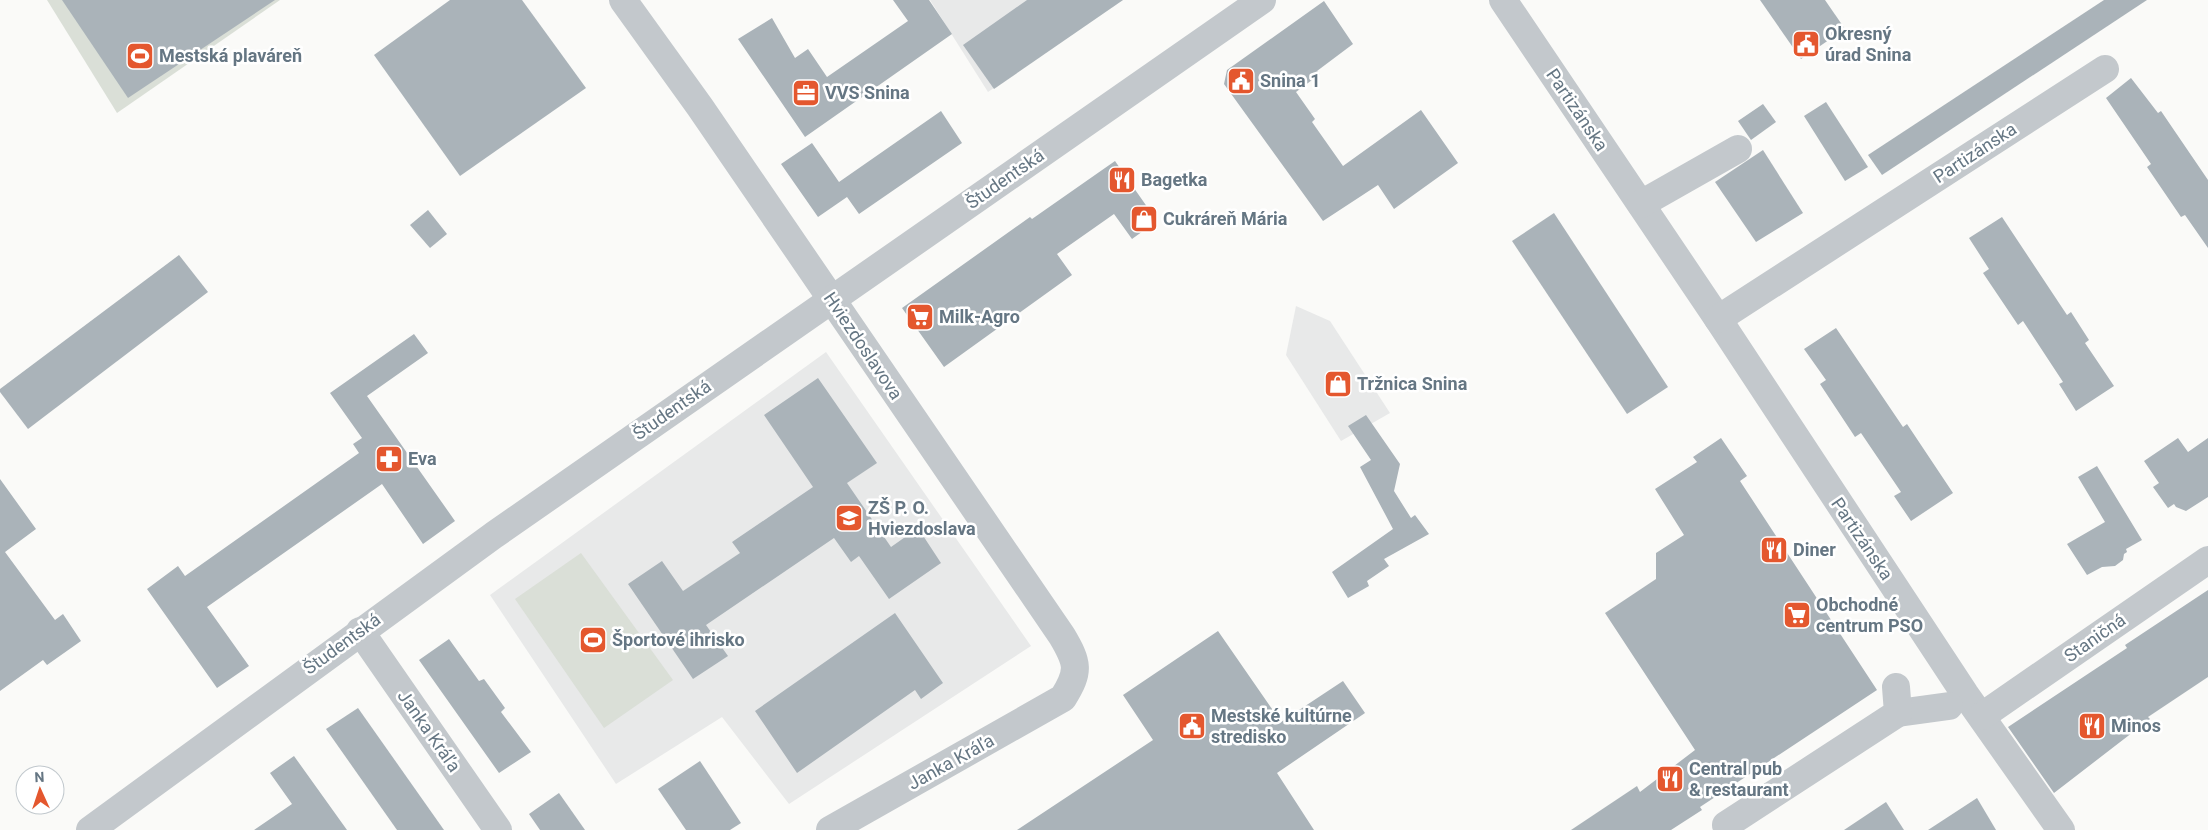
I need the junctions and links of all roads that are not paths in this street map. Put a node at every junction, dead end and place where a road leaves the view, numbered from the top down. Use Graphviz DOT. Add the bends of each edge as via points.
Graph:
graph roads {
  1 [pos="623,0"];
  2 [pos="1262,0"];
  3 [pos="1503,0"];
  4 [pos="2105,69"];
  5 [pos="1738,149"];
  6 [pos="1641,204"];
  7 [pos="830,299"];
  8 [pos="1718,319"];
  9 [pos="2208,560"];
  10 [pos="360,631"];
  11 [pos="1064,698"];
  12 [pos="1949,706"];
  13 [pos="1982,716"];
  14 [pos="836,828"];
  15 [pos="90,830"];
  16 [pos="498,830"];
  17 [pos="1730,830"];
  18 [pos="2061,830"];
  1 -- 7 [label="street, Hviezdoslavova"];
  2 -- 7 [label="street, Študentská"];
  3 -- 6 [label="street, Partizánska"];
  4 -- 8 [label="street, Partizánska"];
  5 -- 6 [label="street"];
  6 -- 8 [label="street, Partizánska"];
  7 -- 10 [label="street, Študentská"];
  7 -- 11 [label="street, Hviezdoslavova" via="1070,650 1074,657 1075,679"];
  8 -- 13 [label="street, Partizánska"];
  9 -- 13 [label="street, Staničná"];
  10 -- 15 [label="street, Študentská"];
  10 -- 16 [label="street, Janka Kráľa"];
  11 -- 14 [label="street, Janka Kráľa"];
  12 -- 17 [label="street" via="1897,700 1726,825"];
  13 -- 18 [label="street, Partizánska"];
}
